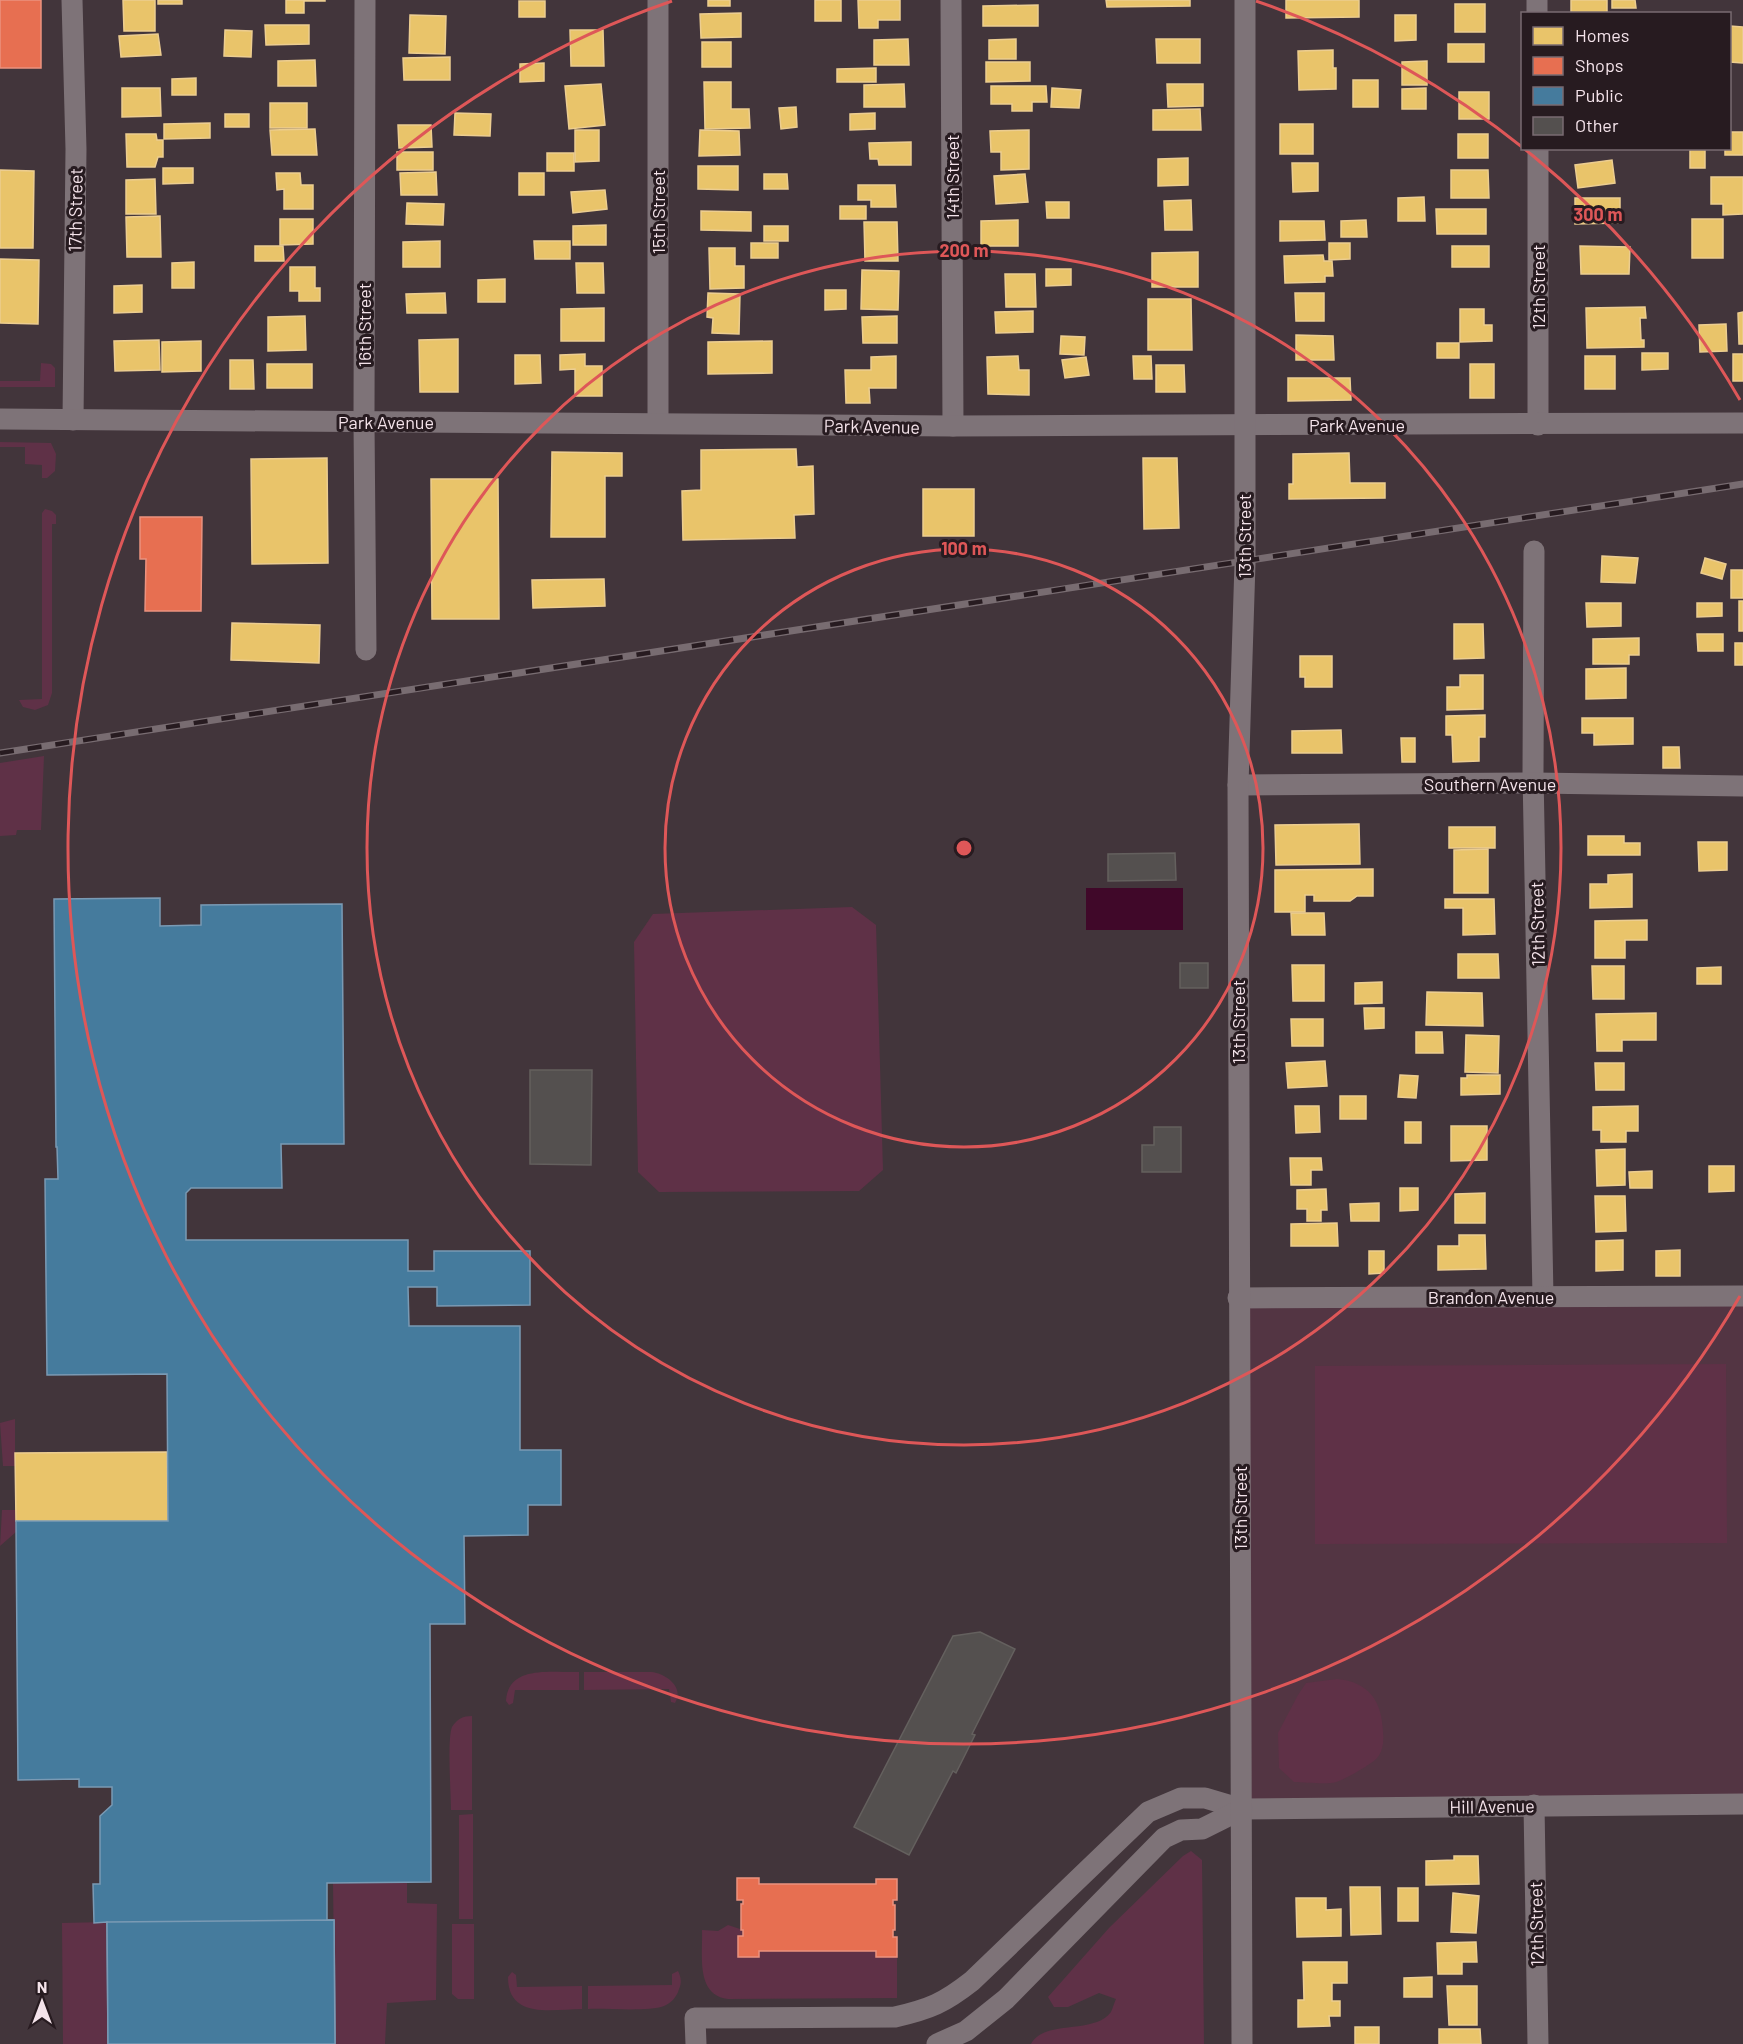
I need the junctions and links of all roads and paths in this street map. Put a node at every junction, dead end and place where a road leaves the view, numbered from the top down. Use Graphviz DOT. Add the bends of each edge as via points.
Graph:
graph roads {
  1 [pos="72,0"];
  2 [pos="365,0"];
  3 [pos="658,0"];
  4 [pos="951,0"];
  5 [pos="1245,0"];
  6 [pos="1538,150"];
  7 [pos="0,419"];
  8 [pos="73,420"];
  9 [pos="364,423"];
  10 [pos="658,423"];
  11 [pos="1743,423"];
  12 [pos="1244,424"];
  13 [pos="1539,425"];
  14 [pos="953,426"];
  15 [pos="1534,551"];
  16 [pos="366,650"];
  17 [pos="1535,783"];
  18 [pos="1238,785"];
  19 [pos="1743,786"];
  20 [pos="1743,1296"];
  21 [pos="1543,1297"];
  22 [pos="1238,1298"];
  23 [pos="1743,1804"];
  24 [pos="1534,1805"];
  25 [pos="1242,1809"];
  26 [pos="696,2044"];
  27 [pos="937,2044"];
  28 [pos="1242,2044"];
  29 [pos="1538,2044"];
  1 -- 8 [label="street, 17th Street"];
  2 -- 9 [label="street, 16th Street"];
  3 -- 10 [label="street, 15th Street"];
  4 -- 14 [label="street, 14th Street"];
  5 -- 12 [label="street, 13th Street"];
  6 -- 13 [label="street, 12th Street"];
  7 -- 8 [label="street, Park Avenue"];
  8 -- 9 [label="street, Park Avenue"];
  9 -- 10 [label="street, Park Avenue"];
  9 -- 16 [label="street, 16th Street"];
  10 -- 14 [label="street, Park Avenue"];
  11 -- 13 [label="street, Park Avenue"];
  12 -- 13 [label="street, Park Avenue"];
  12 -- 14 [label="street, Park Avenue"];
  12 -- 18 [label="street, 13th Street" via="1245,563"];
  15 -- 17 [label="street, 12th Street"];
  17 -- 18 [label="street, Southern Avenue"];
  17 -- 19 [label="street, Southern Avenue"];
  17 -- 21 [label="street, 12th Street"];
  18 -- 22 [label="street, 13th Street"];
  20 -- 21 [label="street, Brandon Avenue"];
  21 -- 22 [label="street, Brandon Avenue"];
  22 -- 25 [label="street, 13th Street"];
  23 -- 24 [label="street, Hill Avenue"];
  24 -- 25 [label="street, Hill Avenue"];
  24 -- 29 [label="street, 12th Street"];
  25 -- 26 [label="street" via="1205,1798 1181,1798 1148,1812 950,1999 895,2017 695,2018"];
  25 -- 27 [label="street" via="1202,1829 1181,1830 1164,1838 1006,1999 966,2031"];
  25 -- 28 [label="street, 13th Street"];
}
